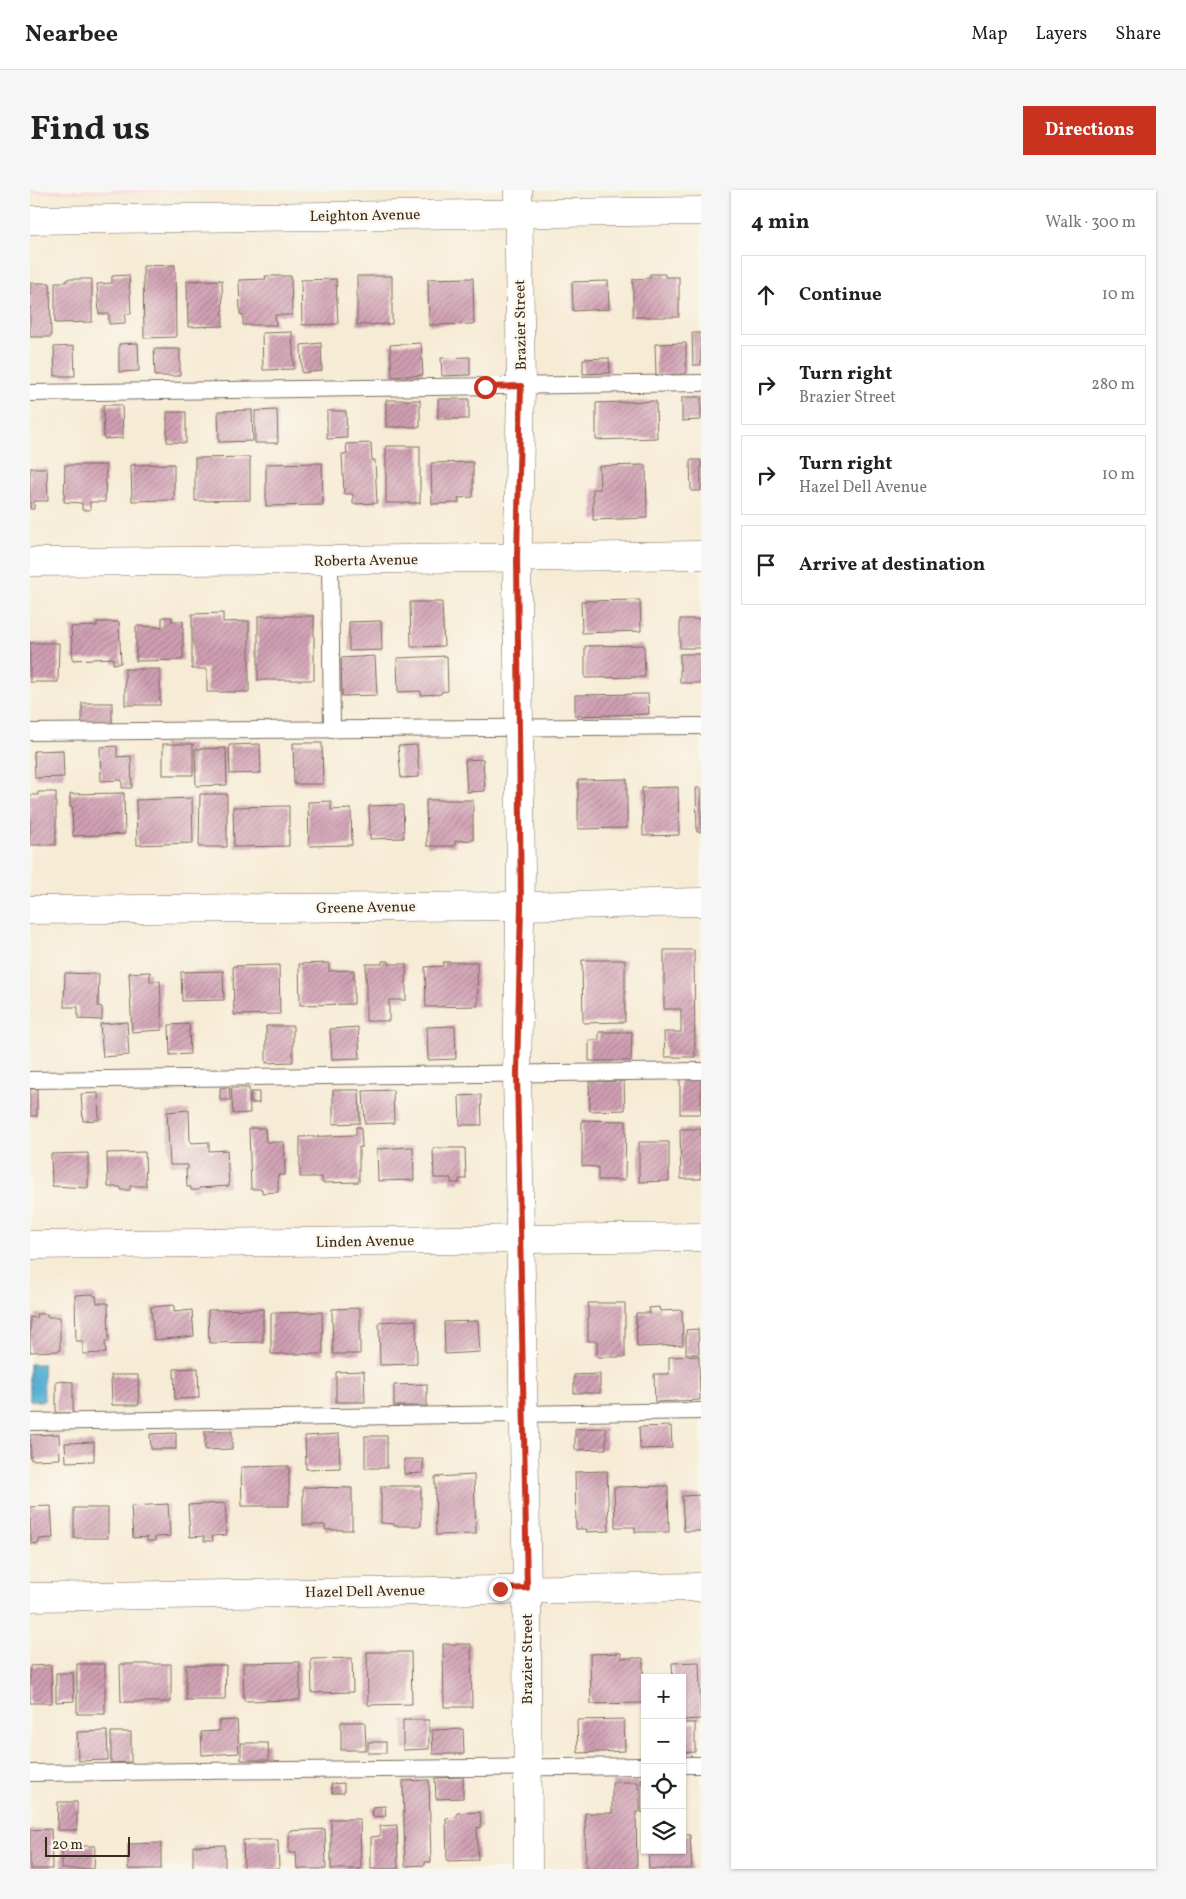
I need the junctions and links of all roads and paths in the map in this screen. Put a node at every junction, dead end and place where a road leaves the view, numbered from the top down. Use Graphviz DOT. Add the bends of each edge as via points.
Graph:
graph roads {
  1 [pos="518,202"];
  2 [pos="701,212"];
  3 [pos="30,220"];
  4 [pos="701,383"];
  5 [pos="521,386"];
  6 [pos="30,393"];
  7 [pos="701,555"];
  8 [pos="517,557"];
  9 [pos="330,560"];
  10 [pos="30,562"];
  11 [pos="701,726"];
  12 [pos="519,729"];
  13 [pos="332,730"];
  14 [pos="30,732"];
  15 [pos="701,902"];
  16 [pos="521,906"];
  17 [pos="30,910"];
  18 [pos="701,1070"];
  19 [pos="517,1073"];
  20 [pos="30,1080"];
  21 [pos="701,1237"];
  22 [pos="520,1239"];
  23 [pos="30,1245"];
  24 [pos="701,1411"];
  25 [pos="523,1413"];
  26 [pos="30,1422"];
  27 [pos="701,1587"];
  28 [pos="527,1588"];
  29 [pos="30,1597"];
  30 [pos="686,1765"];
  31 [pos="701,1765"];
  32 [pos="641,1766"];
  33 [pos="528,1768"];
  34 [pos="30,1773"];
  35 [pos="528,1869"];
  1 -- 2 [label="street, Leighton Avenue"];
  1 -- 3 [label="street, Leighton Avenue"];
  1 -- 5 [label="street, Brazier Street"];
  4 -- 5 [label="lane"];
  5 -- 6 [label="lane"];
  5 -- 8 [label="street, Brazier Street"];
  7 -- 8 [label="street, Roberta Avenue"];
  8 -- 9 [label="street, Roberta Avenue"];
  8 -- 12 [label="street, Brazier Street"];
  9 -- 10 [label="street, Roberta Avenue"];
  9 -- 13 [label="lane"];
  11 -- 12 [label="lane"];
  12 -- 13 [label="lane"];
  12 -- 16 [label="street, Brazier Street"];
  13 -- 14 [label="lane"];
  15 -- 16 [label="street, Greene Avenue"];
  16 -- 17 [label="street, Greene Avenue"];
  16 -- 19 [label="street, Brazier Street"];
  18 -- 19 [label="lane"];
  19 -- 20 [label="lane"];
  19 -- 22 [label="street, Brazier Street"];
  21 -- 22 [label="street, Linden Avenue"];
  22 -- 23 [label="street, Linden Avenue"];
  22 -- 25 [label="street, Brazier Street"];
  24 -- 25 [label="lane"];
  25 -- 26 [label="lane"];
  25 -- 28 [label="street, Brazier Street"];
  27 -- 28 [label="street, Hazel Dell Avenue"];
  28 -- 29 [label="street, Hazel Dell Avenue"];
  28 -- 33 [label="street, Brazier Street"];
  30 -- 31 [label="lane"];
  32 -- 33 [label="lane"];
  33 -- 34 [label="lane"];
  33 -- 35 [label="street, Brazier Street"];
}
